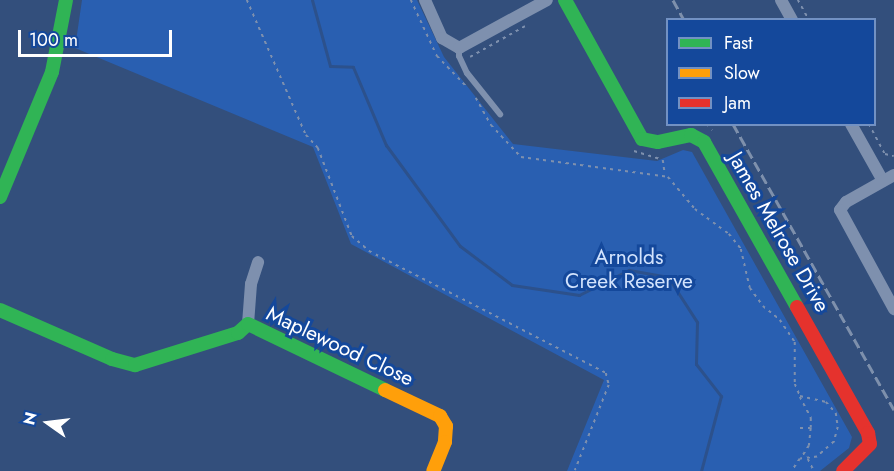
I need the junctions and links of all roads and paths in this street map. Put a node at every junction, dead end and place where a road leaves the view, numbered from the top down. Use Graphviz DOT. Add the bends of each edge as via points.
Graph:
graph roads {
  1 [pos="66,0"];
  2 [pos="247,0"];
  3 [pos="411,0"];
  4 [pos="425,0"];
  5 [pos="547,0"];
  6 [pos="565,0"];
  7 [pos="781,0"];
  8 [pos="798,0"];
  9 [pos="791,18"];
  10 [pos="808,18"];
  11 [pos="534,21"];
  12 [pos="459,48"];
  13 [pos="461,62"];
  14 [pos="500,114"];
  15 [pos="852,126"];
  16 [pos="870,126"];
  17 [pos="894,156"];
  18 [pos="888,178"];
  19 [pos="0,197"];
  20 [pos="258,262"];
  21 [pos="894,309"];
  22 [pos="0,310"];
  23 [pos="248,324"];
  24 [pos="800,396"];
  25 [pos="800,428"];
  26 [pos="811,428"];
  27 [pos="800,459"];
  28 [pos="808,459"];
  29 [pos="433,471"];
  30 [pos="575,471"];
  31 [pos="792,471"];
  32 [pos="814,471"];
  33 [pos="843,471"];
  1 -- 19 [label="street" via="51,72"];
  2 -- 30 [label="path" via="306,135 318,148 352,236 369,251 606,373 609,385"];
  3 -- 24 [label="path" via="437,56 454,77 472,90 491,125 521,157 668,177 695,209 729,234 741,249 750,288 795,342 795,384"];
  4 -- 12 [label="street" via="442,38"];
  5 -- 12 [label="street"];
  6 -- 33 [label="street, James Melrose Drive" via="642,139 658,142 691,135 704,142 868,433 870,444"];
  7 -- 9 [label="street"];
  8 -- 10 [label="path"];
  11 -- 13 [label="path"];
  12 -- 13 [label="lane"];
  13 -- 14 [label="lane"];
  15 -- 18 [label="street"];
  16 -- 17 [label="path" via="885,154"];
  18 -- 21 [label="street" via="846,202 840,210"];
  20 -- 23 [label="street" via="251,284"];
  22 -- 23 [label="street, Maplewood Close" via="112,359 135,365 238,333"];
  23 -- 29 [label="street, Maplewood Close" via="440,416 447,426"];
  24 -- 26 [label="path"];
  24 -- 28 [label="path" via="826,402 836,412 838,427 826,451"];
  25 -- 26 [label="path"];
  26 -- 27 [label="path" via="808,446"];
  27 -- 28 [label="path"];
  27 -- 31 [label="path"];
  28 -- 32 [label="path"];
}
